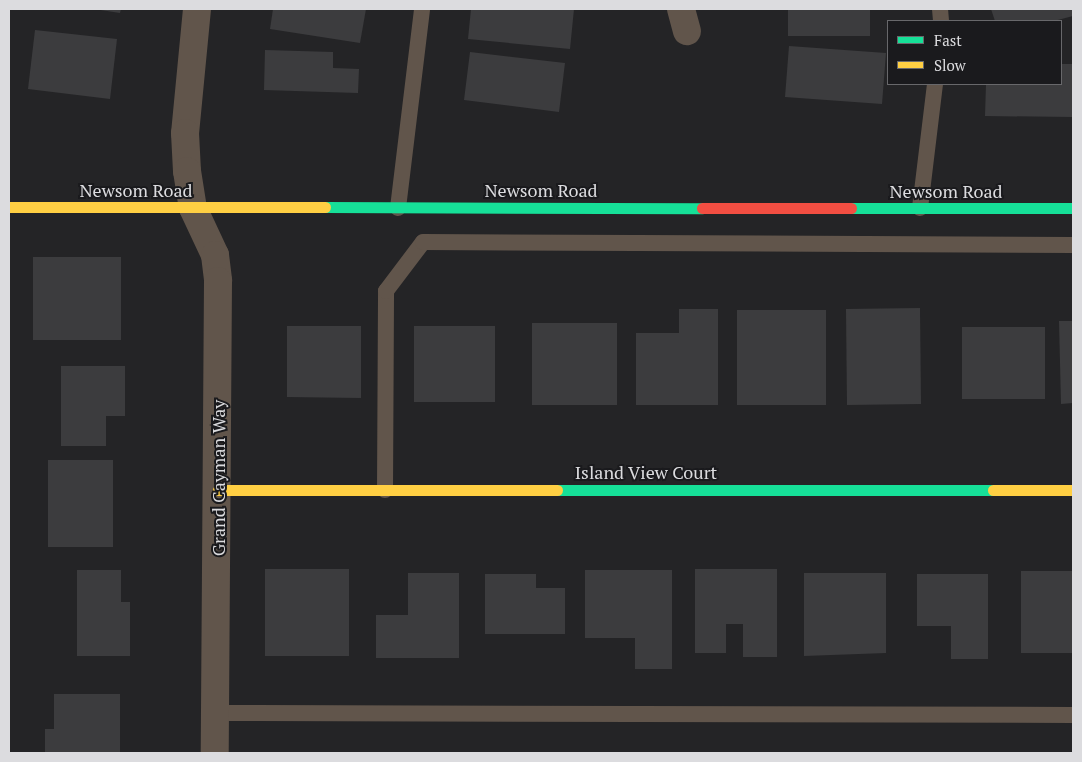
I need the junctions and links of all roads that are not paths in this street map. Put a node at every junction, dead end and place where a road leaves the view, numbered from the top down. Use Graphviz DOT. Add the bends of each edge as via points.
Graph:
graph roads {
  1 [pos="197,9"];
  2 [pos="422,9"];
  3 [pos="935,85"];
  4 [pos="9,207"];
  5 [pos="193,208"];
  6 [pos="398,208"];
  7 [pos="920,208"];
  8 [pos="1073,208"];
  9 [pos="1073,244"];
  10 [pos="218,490"];
  11 [pos="385,490"];
  12 [pos="1073,490"];
  13 [pos="216,713"];
  14 [pos="1073,715"];
  15 [pos="215,753"];
  1 -- 5 [label="street, Grand Cayman Way" via="185,133"];
  2 -- 6 [label="lane"];
  3 -- 7 [label="lane"];
  4 -- 5 [label="street, Newsom Road"];
  5 -- 6 [label="street, Newsom Road"];
  5 -- 10 [label="street, Grand Cayman Way" via="215,255 218,281"];
  6 -- 7 [label="street, Newsom Road"];
  7 -- 8 [label="street, Newsom Road"];
  9 -- 11 [label="lane" via="423,242 386,291"];
  10 -- 11 [label="street, Island View Court"];
  10 -- 13 [label="street, Grand Cayman Way"];
  11 -- 12 [label="street, Island View Court"];
  13 -- 14 [label="lane"];
  13 -- 15 [label="street, Grand Cayman Way"];
}
